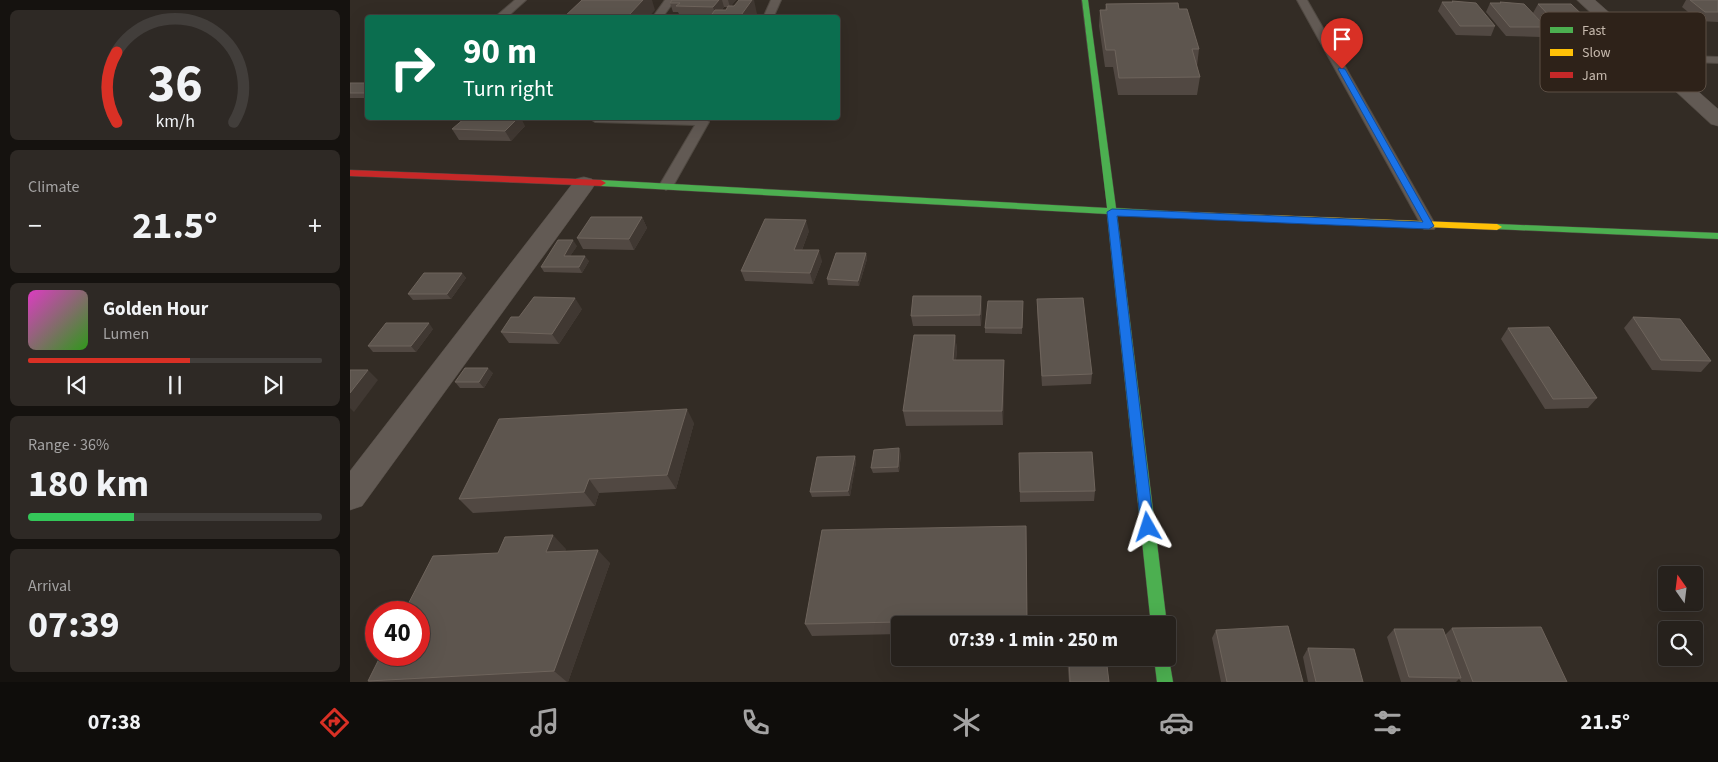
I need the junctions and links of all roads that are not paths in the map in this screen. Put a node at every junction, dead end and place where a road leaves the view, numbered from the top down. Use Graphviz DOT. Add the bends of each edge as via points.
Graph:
graph roads {
  1 [pos="521,0"];
  2 [pos="670,0"];
  3 [pos="776,0"];
  4 [pos="1085,0"];
  5 [pos="1302,0"];
  6 [pos="1585,0"];
  7 [pos="1598,12"];
  8 [pos="503,15"];
  9 [pos="659,15"];
  10 [pos="769,15"];
  11 [pos="1687,92"];
  12 [pos="707,120"];
  13 [pos="1718,120"];
  14 [pos="350,173"];
  15 [pos="584,184"];
  16 [pos="666,186"];
  17 [pos="1112,212"];
  18 [pos="1429,226"];
  19 [pos="1718,236"];
  20 [pos="350,496"];
  21 [pos="1158,616"];
  22 [pos="1163,666"];
  23 [pos="1165,682"];
  1 -- 8 [label="lane"];
  2 -- 9 [label="lane"];
  3 -- 10 [label="lane"];
  4 -- 17 [label="street"];
  5 -- 18 [label="lane"];
  6 -- 7 [label="street"];
  11 -- 13 [label="street"];
  12 -- 16 [label="lane"];
  14 -- 15 [label="street"];
  15 -- 16 [label="street"];
  15 -- 20 [label="street"];
  16 -- 17 [label="street"];
  17 -- 18 [label="street"];
  17 -- 21 [label="street"];
  18 -- 19 [label="street"];
  22 -- 23 [label="street"];
}
